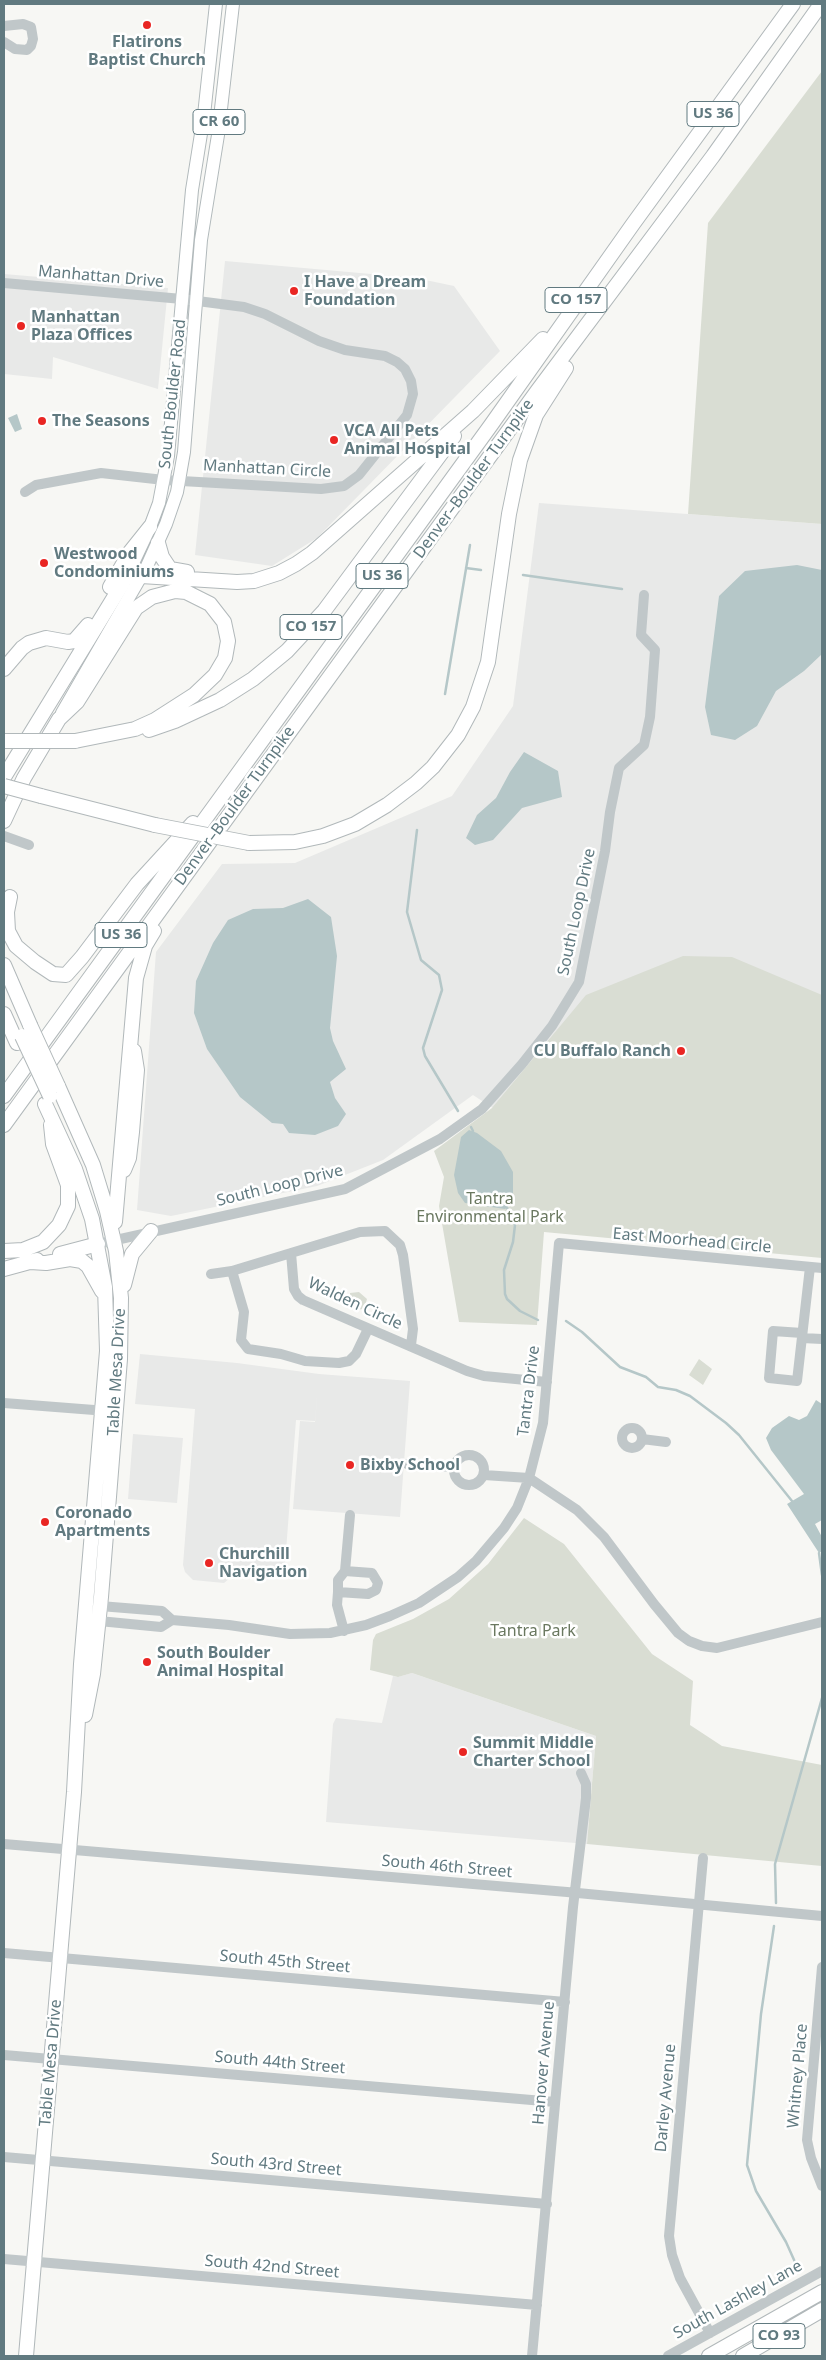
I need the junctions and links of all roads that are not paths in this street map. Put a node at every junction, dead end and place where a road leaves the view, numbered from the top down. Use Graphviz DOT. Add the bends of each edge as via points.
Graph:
graph roads {
  1 [pos="216,4"];
  2 [pos="233,4"];
  3 [pos="793,4"];
  4 [pos="821,4"];
  5 [pos="4,26"];
  6 [pos="4,42"];
  7 [pos="633,224"];
  8 [pos="4,284"];
  9 [pos="615,288"];
  10 [pos="182,299"];
  11 [pos="196,301"];
  12 [pos="473,411"];
  13 [pos="164,480"];
  14 [pos="180,480"];
  15 [pos="25,492"];
  16 [pos="150,528"];
  17 [pos="158,542"];
  18 [pos="141,576"];
  19 [pos="126,578"];
  20 [pos="226,582"];
  21 [pos="644,595"];
  22 [pos="4,669"];
  23 [pos="59,720"];
  24 [pos="4,741"];
  25 [pos="75,742"];
  26 [pos="239,773"];
  27 [pos="4,777"];
  28 [pos="4,786"];
  29 [pos="4,821"];
  30 [pos="4,836"];
  31 [pos="29,845"];
  32 [pos="186,874"];
  33 [pos="7,902"];
  34 [pos="4,965"];
  35 [pos="6,1021"];
  36 [pos="23,1035"];
  37 [pos="4,1096"];
  38 [pos="51,1100"];
  39 [pos="4,1125"];
  40 [pos="151,1232"];
  41 [pos="114,1240"];
  42 [pos="98,1244"];
  43 [pos="559,1244"];
  44 [pos="4,1251"];
  45 [pos="291,1254"];
  46 [pos="30,1262"];
  47 [pos="810,1267"];
  48 [pos="4,1268"];
  49 [pos="822,1268"];
  50 [pos="232,1272"];
  51 [pos="211,1274"];
  52 [pos="121,1298"];
  53 [pos="106,1299"];
  54 [pos="368,1329"];
  55 [pos="802,1336"];
  56 [pos="822,1339"];
  57 [pos="411,1345"];
  58 [pos="547,1382"];
  59 [pos="4,1403"];
  60 [pos="109,1411"];
  61 [pos="642,1439"];
  62 [pos="666,1442"];
  63 [pos="407,1464"];
  64 [pos="455,1467"];
  65 [pos="484,1475"];
  66 [pos="529,1478"];
  67 [pos="350,1515"];
  68 [pos="345,1571"];
  69 [pos="338,1592"];
  70 [pos="100,1606"];
  71 [pos="87,1611"];
  72 [pos="172,1620"];
  73 [pos="99,1621"];
  74 [pos="822,1622"];
  75 [pos="344,1631"];
  76 [pos="76,1770"];
  77 [pos="581,1773"];
  78 [pos="4,1844"];
  79 [pos="69,1850"];
  80 [pos="703,1858"];
  81 [pos="574,1892"];
  82 [pos="699,1905"];
  83 [pos="822,1916"];
  84 [pos="4,1953"];
  85 [pos="60,1958"];
  86 [pos="822,1967"];
  87 [pos="565,2002"];
  88 [pos="4,2055"];
  89 [pos="50,2059"];
  90 [pos="554,2102"];
  91 [pos="4,2158"];
  92 [pos="42,2161"];
  93 [pos="822,2186"];
  94 [pos="546,2204"];
  95 [pos="4,2259"];
  96 [pos="33,2262"];
  97 [pos="822,2271"];
  98 [pos="822,2292"];
  99 [pos="537,2305"];
  100 [pos="822,2310"];
  101 [pos="710,2333"];
  102 [pos="728,2351"];
  103 [pos="26,2356"];
  104 [pos="532,2356"];
  105 [pos="668,2356"];
  106 [pos="709,2356"];
  107 [pos="743,2356"];
  1 -- 10 [label="main road, South Boulder Road / CR 60" via="192,190"];
  2 -- 11 [label="main road, South Boulder Road / CR 60" via="218,135 201,240"];
  3 -- 7 [label="highway, Denver–Boulder Turnpike / US 36"];
  4 -- 9 [label="highway, Denver–Boulder Turnpike / US 36"];
  5 -- 6 [label="street" via="23,24 31,27 33,39 27,50 15,49"];
  7 -- 12 [label="highway, CO 157" via="550,331"];
  7 -- 26 [label="highway, Denver–Boulder Turnpike / US 36"];
  8 -- 10 [label="street, Manhattan Drive"];
  9 -- 28 [label="highway, CO 157, bridge" via="547,395 533,423 523,449 512,497 488,662 473,707 458,735 444,755 416,783 355,824 323,836 295,842 249,843 155,825"];
  9 -- 32 [label="highway, Denver–Boulder Turnpike / US 36"];
  10 -- 11 [label="street, Manhattan Drive"];
  10 -- 13 [label="main road, South Boulder Road"];
  11 -- 14 [label="main road, South Boulder Road"];
  11 -- 14 [label="street, Manhattan Circle" via="244,307 330,345 385,356 405,369 413,394 408,415 359,475 344,486 321,489"];
  12 -- 20 [label="highway" via="312,553 279,573 254,580"];
  12 -- 25 [label="highway, CO 157" via="324,611 272,664 220,700 175,721 121,738"];
  13 -- 14 [label="street, Manhattan Circle"];
  13 -- 15 [label="street, Manhattan Circle" via="101,473 36,485"];
  13 -- 16 [label="main road, South Boulder Road"];
  14 -- 17 [label="main road, South Boulder Road"];
  16 -- 19 [label="main road, South Boulder Road"];
  16 -- 22 [label="highway" via="130,552 80,636 68,642 46,638 30,643"];
  17 -- 18 [label="main road, South Boulder Road"];
  17 -- 20 [label="highway" via="162,557 170,568 206,574"];
  18 -- 19 [label="highway"];
  18 -- 20 [label="highway"];
  18 -- 23 [label="main road, South Boulder Road"];
  19 -- 27 [label="highway, South Boulder Road"];
  21 -- 40 [label="street, South Loop Drive" via="641,635 656,650 650,717 644,745 619,768 579,982 552,1026 482,1109 440,1139 345,1189"];
  23 -- 25 [label="highway" via="77,702 128,619 145,600 164,592 186,592 201,597 216,609 224,622 227,650 220,668 205,685 155,720 118,733"];
  23 -- 29 [label="highway, South Boulder Road" via="24,778"];
  24 -- 25 [label="highway, CO 157, bridge"];
  26 -- 33 [label="highway" via="132,889 69,973 53,974 16,946 8,931"];
  26 -- 37 [label="highway, Denver–Boulder Turnpike / US 36"];
  30 -- 31 [label="street"];
  32 -- 39 [label="highway, Denver–Boulder Turnpike / US 36"];
  32 -- 41 [label="highway" via="145,946 136,978 131,1025 137,1070 132,1132 129,1158 116,1188"];
  34 -- 36 [label="highway, Table Mesa Drive"];
  35 -- 36 [label="highway, Table Mesa Drive"];
  36 -- 38 [label="highway, Table Mesa Drive, bridge"];
  36 -- 38 [label="highway, Table Mesa Drive"];
  38 -- 41 [label="highway, Table Mesa Drive" via="80,1135 93,1165"];
  38 -- 42 [label="highway, Table Mesa Drive" via="83,1188"];
  38 -- 44 [label="highway" via="51,1138 70,1191 68,1206 58,1225 43,1242 23,1250"];
  40 -- 41 [label="street, South Loop Drive"];
  40 -- 52 [label="highway" via="130,1259"];
  41 -- 42 [label="street, South Loop Drive"];
  41 -- 52 [label="highway, Table Mesa Drive"];
  42 -- 46 [label="highway"];
  42 -- 53 [label="highway, Table Mesa Drive"];
  43 -- 47 [label="street, East Moorhead Circle"];
  43 -- 58 [label="street, Tantra Drive"];
  45 -- 50 [label="street, Walden Circle"];
  45 -- 54 [label="street, Walden Circle" via="294,1289 298,1296"];
  45 -- 57 [label="street, Walden Circle" via="360,1232 385,1231 393,1237 403,1255 413,1329"];
  46 -- 48 [label="highway"];
  46 -- 53 [label="highway" via="82,1261"];
  47 -- 49 [label="street, East Moorhead Circle"];
  47 -- 55 [label="street"];
  50 -- 51 [label="street, Walden Circle"];
  50 -- 54 [label="street" via="244,1312 241,1340 248,1349 306,1361 339,1363 349,1361 356,1354"];
  52 -- 60 [label="highway, Table Mesa Drive" via="122,1336"];
  53 -- 60 [label="highway, Table Mesa Drive"];
  54 -- 57 [label="street, Walden Circle"];
  55 -- 55 [label="street" via="797,1381 769,1378 774,1330"];
  55 -- 56 [label="street"];
  57 -- 58 [label="street, Walden Circle" via="484,1376"];
  58 -- 66 [label="street, Tantra Drive" via="543,1423"];
  59 -- 60 [label="street"];
  60 -- 70 [label="highway, Table Mesa Drive"];
  60 -- 71 [label="highway, Table Mesa Drive"];
  61 -- 62 [label="street"];
  63 -- 64 [label="street"];
  64 -- 65 [label="street" via="456,1476 464,1484 476,1484"];
  64 -- 65 [label="street" via="464,1456 474,1456 483,1465"];
  65 -- 66 [label="street"];
  66 -- 74 [label="street" via="594,1525 654,1604 689,1641 717,1648"];
  66 -- 75 [label="street, Tantra Drive" via="517,1508 504,1528 476,1561 458,1576 419,1603"];
  67 -- 68 [label="street"];
  68 -- 69 [label="street" via="338,1580"];
  68 -- 69 [label="street" via="373,1574 378,1581 377,1589 366,1594"];
  69 -- 75 [label="street" via="337,1606"];
  70 -- 71 [label="street, Tantra Drive"];
  70 -- 72 [label="street, Tantra Drive" via="162,1612"];
  70 -- 73 [label="highway, Table Mesa Drive"];
  71 -- 73 [label="street"];
  71 -- 76 [label="highway, Table Mesa Drive"];
  72 -- 73 [label="street, Tantra Drive" via="161,1627"];
  72 -- 75 [label="street, Tantra Drive" via="290,1634"];
  73 -- 76 [label="highway, Table Mesa Drive"];
  76 -- 79 [label="highway, Table Mesa Drive"];
  77 -- 81 [label="street, Hanover Avenue" via="586,1784 586,1798"];
  78 -- 79 [label="street, South 46th Street"];
  79 -- 81 [label="street, South 46th Street"];
  79 -- 85 [label="highway, Table Mesa Drive"];
  80 -- 82 [label="street, Darley Avenue"];
  81 -- 82 [label="street, South 46th Street"];
  81 -- 87 [label="street, Hanover Avenue"];
  82 -- 83 [label="street, South 46th Street"];
  82 -- 101 [label="street, Darley Avenue" via="669,2236 680,2278"];
  84 -- 85 [label="street, South 45th Street"];
  85 -- 87 [label="street, South 45th Street"];
  85 -- 89 [label="highway, Table Mesa Drive"];
  86 -- 93 [label="street, Whitney Place" via="807,2140"];
  87 -- 90 [label="street, Hanover Avenue"];
  88 -- 89 [label="street, South 44th Street"];
  89 -- 90 [label="street, South 44th Street"];
  89 -- 92 [label="highway, Table Mesa Drive"];
  90 -- 94 [label="street, Hanover Avenue"];
  91 -- 92 [label="street, South 43rd Street"];
  92 -- 94 [label="street, South 43rd Street"];
  92 -- 96 [label="highway, Table Mesa Drive"];
  94 -- 99 [label="street, Hanover Avenue"];
  95 -- 96 [label="street, South 42nd Street"];
  96 -- 99 [label="street, South 42nd Street"];
  96 -- 103 [label="highway, Table Mesa Drive"];
  97 -- 101 [label="street, South Lashley Lane"];
  98 -- 102 [label="highway, CO 93"];
  99 -- 104 [label="street, Hanover Avenue"];
  100 -- 107 [label="highway, CO 93"];
  101 -- 105 [label="street, South Lashley Lane"];
  102 -- 106 [label="highway, CO 93"];
}
